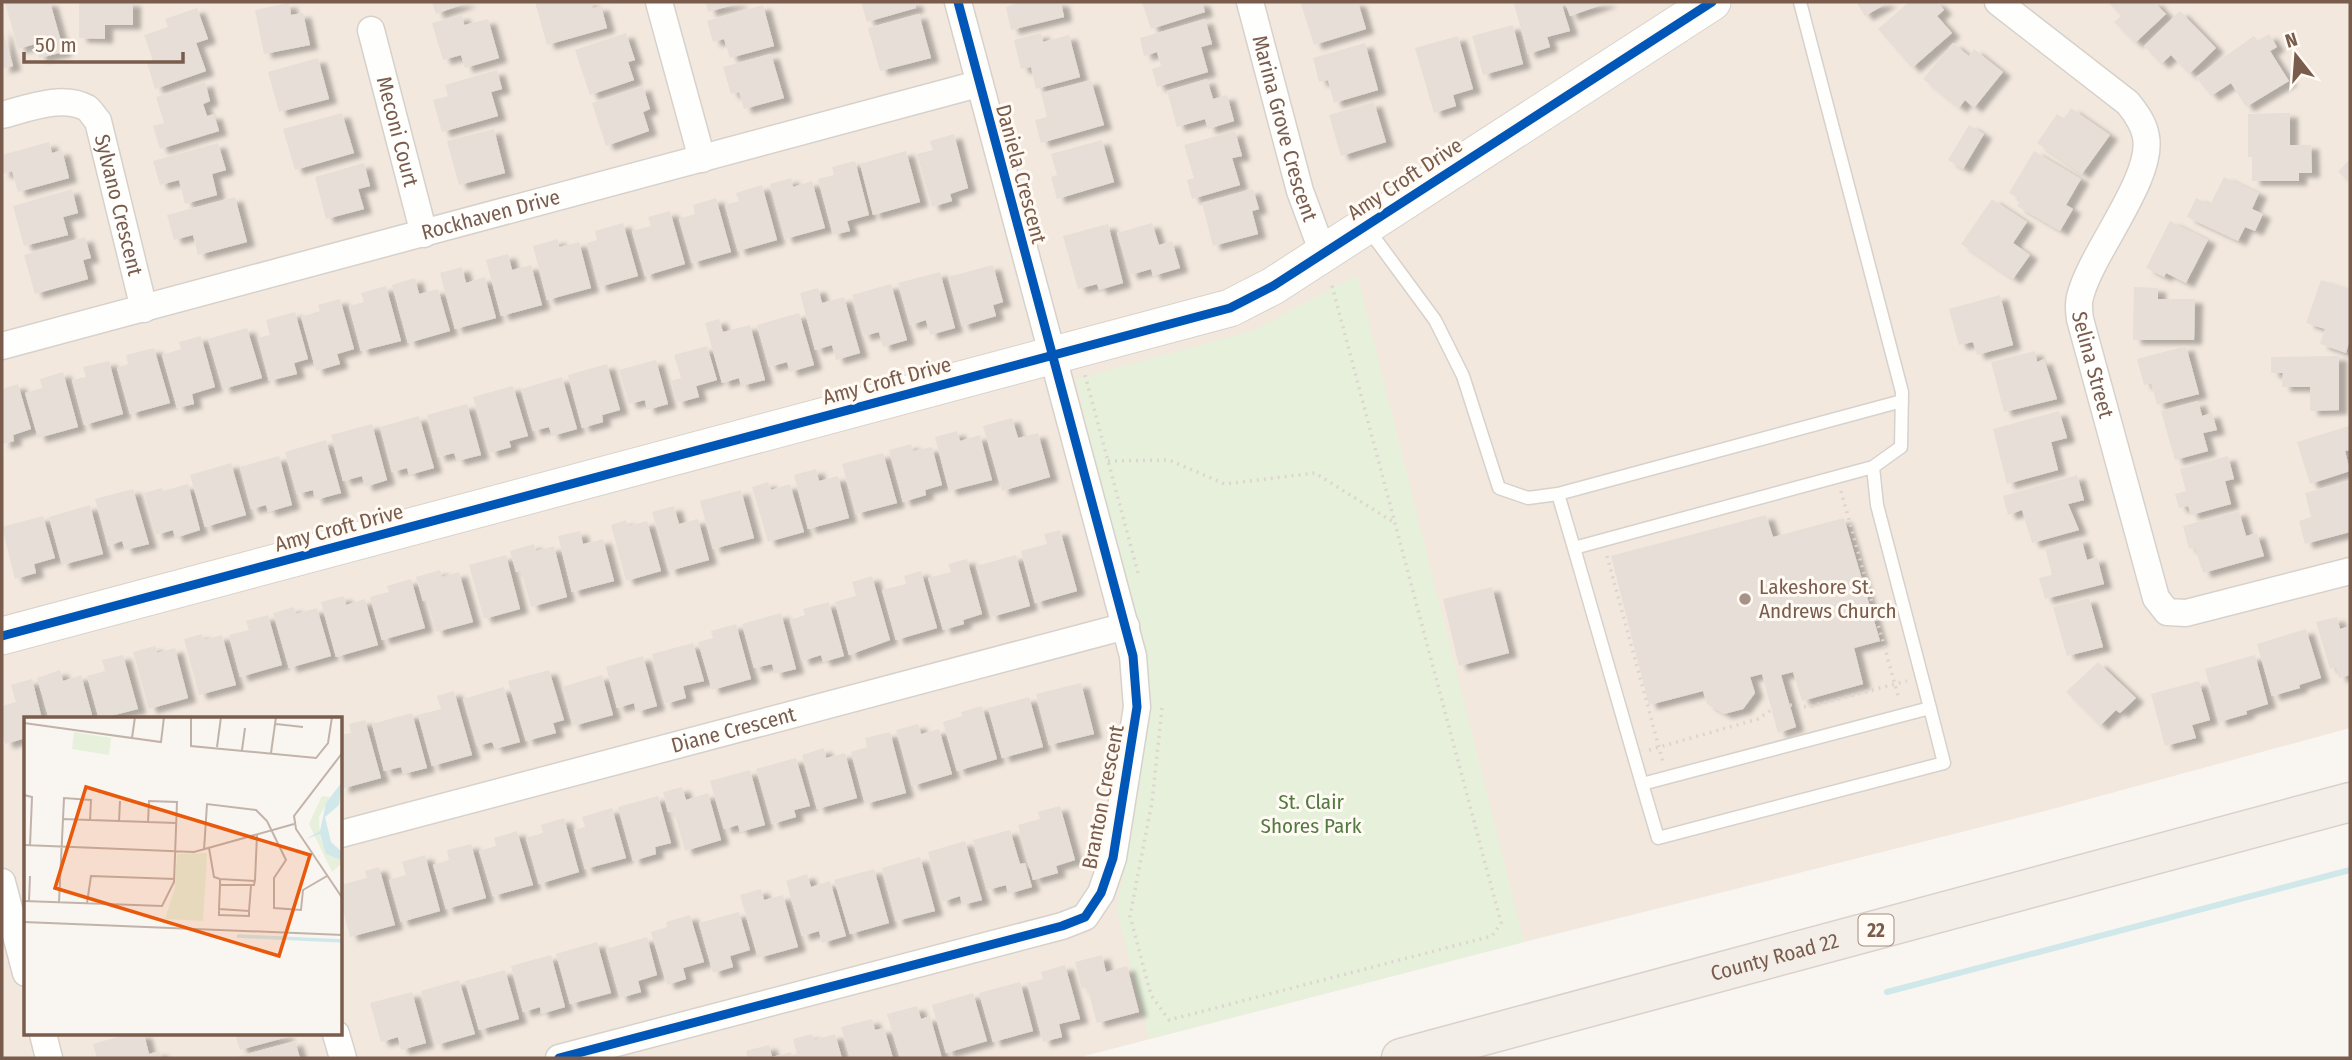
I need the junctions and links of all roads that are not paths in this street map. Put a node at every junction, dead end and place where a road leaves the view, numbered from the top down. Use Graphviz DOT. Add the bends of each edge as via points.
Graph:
graph roads {
  1 [pos="659,2"];
  2 [pos="958,2"];
  3 [pos="1250,2"];
  4 [pos="1712,2"];
  5 [pos="1800,2"];
  6 [pos="1998,2"];
  7 [pos="371,30"];
  8 [pos="978,84"];
  9 [pos="2,116"];
  10 [pos="702,159"];
  11 [pos="1366,226"];
  12 [pos="424,234"];
  13 [pos="1323,253"];
  14 [pos="144,309"];
  15 [pos="2,346"];
  16 [pos="1068,362"];
  17 [pos="1902,401"];
  18 [pos="1873,467"];
  19 [pos="1558,494"];
  20 [pos="1574,548"];
  21 [pos="2350,570"];
  22 [pos="1125,626"];
  23 [pos="2,636"];
  24 [pos="1930,708"];
  25 [pos="1642,784"];
  26 [pos="2350,802"];
  27 [pos="343,833"];
  28 [pos="2,882"];
  29 [pos="24,965"];
  30 [pos="44,1036"];
  31 [pos="338,1036"];
  32 [pos="49,1058"];
  33 [pos="343,1058"];
  34 [pos="559,1058"];
  35 [pos="1401,1058"];
  1 -- 10 [label="street"];
  2 -- 8 [label="street, Daniela Crescent"];
  3 -- 13 [label="street, Marina Grove Crescent" via="1300,191"];
  4 -- 11 [label="street, Amy Croft Drive"];
  5 -- 17 [label="lane"];
  6 -- 21 [label="street, Selina Street" via="2128,103 2147,138 2137,180 2079,300 2080,319 2156,598 2167,612 2186,613"];
  7 -- 12 [label="street, Meconi Court"];
  8 -- 10 [label="street, Rockhaven Drive"];
  8 -- 16 [label="street, Daniela Crescent"];
  9 -- 14 [label="street, Sylvano Crescent" via="69,102 89,109 98,121"];
  10 -- 12 [label="street, Rockhaven Drive"];
  11 -- 13 [label="street, Amy Croft Drive"];
  11 -- 19 [label="lane" via="1435,320 1463,376 1499,488 1528,498"];
  12 -- 14 [label="street, Rockhaven Drive"];
  13 -- 16 [label="street, Amy Croft Drive" via="1230,308"];
  14 -- 15 [label="street, Rockhaven Drive"];
  16 -- 22 [label="street, Branton Crescent" via="1081,461"];
  16 -- 23 [label="street, Amy Croft Drive"];
  17 -- 18 [label="lane" via="1901,447"];
  17 -- 19 [label="lane"];
  18 -- 20 [label="lane"];
  18 -- 24 [label="lane" via="1877,505"];
  19 -- 20 [label="lane"];
  20 -- 25 [label="lane"];
  22 -- 27 [label="street, Diane Crescent"];
  22 -- 34 [label="street, Branton Crescent" via="1133,656 1137,707 1113,858 1101,893 1085,917"];
  24 -- 25 [label="lane"];
  24 -- 25 [label="lane" via="1944,763 1658,838"];
  26 -- 35 [label="main road, County Road 22 / 22"];
  28 -- 29 [label="street"];
  30 -- 32 [label="street"];
  31 -- 33 [label="street"];
}
